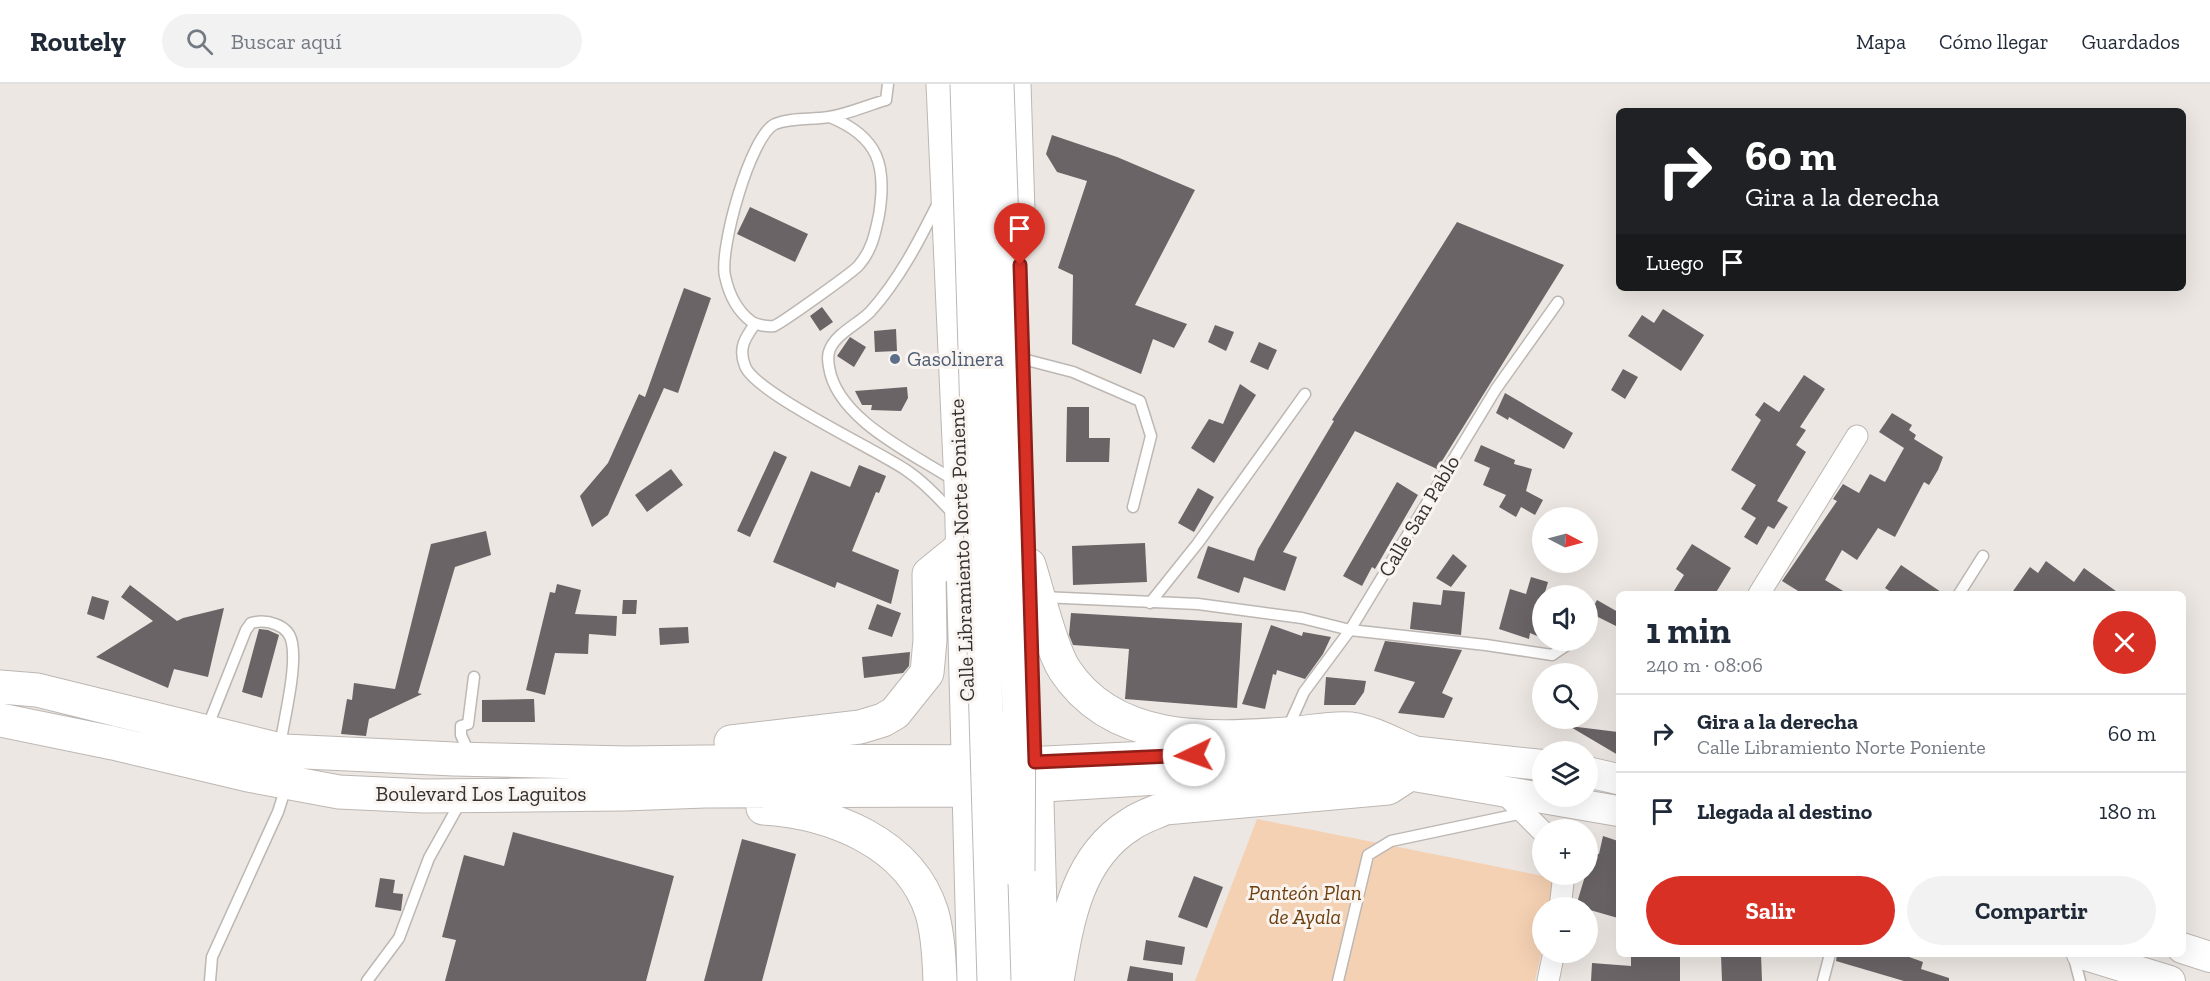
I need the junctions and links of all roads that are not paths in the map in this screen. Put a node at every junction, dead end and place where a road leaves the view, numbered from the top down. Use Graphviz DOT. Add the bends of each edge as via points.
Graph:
graph roads {
  1 [pos="888,84"];
  2 [pos="943,84"];
  3 [pos="967,84"];
  4 [pos="997,84"];
  5 [pos="1014,84"];
  6 [pos="830,117"];
  7 [pos="948,184"];
  8 [pos="1558,302"];
  9 [pos="755,324"];
  10 [pos="1023,359"];
  11 [pos="1305,394"];
  12 [pos="1857,436"];
  13 [pos="961,485"];
  14 [pos="1133,507"];
  15 [pos="962,535"];
  16 [pos="1983,556"];
  17 [pos="1029,565"];
  18 [pos="1761,591"];
  19 [pos="1961,591"];
  20 [pos="1039,597"];
  21 [pos="1150,603"];
  22 [pos="1350,630"];
  23 [pos="1559,651"];
  24 [pos="474,677"];
  25 [pos="0,687"];
  26 [pos="0,720"];
  27 [pos="206,732"];
  28 [pos="1285,734"];
  29 [pos="474,759"];
  30 [pos="284,763"];
  31 [pos="1409,763"];
  32 [pos="1532,765"];
  33 [pos="1036,774"];
  34 [pos="1598,774"];
  35 [pos="969,777"];
  36 [pos="1616,778"];
  37 [pos="626,779"];
  38 [pos="1501,790"];
  39 [pos="464,795"];
  40 [pos="1616,811"];
  41 [pos="1523,813"];
  42 [pos="1532,822"];
  43 [pos="2186,949"];
  44 [pos="1829,957"];
  45 [pos="2074,957"];
  46 [pos="2092,957"];
  47 [pos="2210,957"];
  48 [pos="1552,963"];
  49 [pos="210,981"];
  50 [pos="367,981"];
  51 [pos="940,981"];
  52 [pos="974,981"];
  53 [pos="994,981"];
  54 [pos="1022,981"];
  55 [pos="1042,981"];
  56 [pos="1057,981"];
  57 [pos="1338,981"];
  58 [pos="1548,981"];
  59 [pos="1823,981"];
  60 [pos="2080,981"];
  61 [pos="2170,981"];
  1 -- 6 [label="lane" via="886,100"];
  2 -- 7 [label="main road, Calle Libramiento Norte Poniente"];
  3 -- 53 [label="main road, Calle Libramiento Norte Poniente, bridge"];
  4 -- 54 [label="main road, bridge" via="1019,709"];
  5 -- 10 [label="main road"];
  6 -- 9 [label="lane" via="800,118 773,125 758,145 742,180 726,245 724,275 737,308"];
  6 -- 9 [label="lane" via="849,125 867,140 878,161 883,188 874,241 858,267 786,320 772,327"];
  7 -- 13 [label="main road, Calle Libramiento Norte Poniente"];
  7 -- 13 [label="lane" via="911,256 869,312 835,342 828,358 834,387 852,411"];
  8 -- 22 [label="lane, Calle San Pablo" via="1496,388"];
  9 -- 15 [label="lane" via="742,342 742,354 745,368 756,382 908,471 943,502"];
  10 -- 14 [label="lane" via="1073,372 1140,400 1151,436"];
  10 -- 17 [label="main road"];
  11 -- 21 [label="lane"];
  12 -- 18 [label="street"];
  13 -- 15 [label="main road, Calle Libramiento Norte Poniente"];
  15 -- 35 [label="main road, Calle Libramiento Norte Poniente"];
  15 -- 37 [label="main road" via="929,574 927,673 895,713 860,728 643,753"];
  16 -- 19 [label="lane"];
  17 -- 20 [label="main road"];
  17 -- 33 [label="main road"];
  20 -- 21 [label="lane"];
  20 -- 28 [label="main road" via="1063,666 1079,689 1104,711 1174,735 1208,738"];
  21 -- 22 [label="lane" via="1198,604 1302,618"];
  22 -- 23 [label="lane" via="1552,656"];
  22 -- 28 [label="lane, Calle San Pablo" via="1304,692"];
  24 -- 29 [label="lane" via="468,724 461,726 466,750"];
  25 -- 27 [label="main road, Boulevard Los Laguitos" via="37,690"];
  26 -- 30 [label="main road, Boulevard Los Laguitos" via="113,743"];
  27 -- 30 [label="main road, Boulevard Los Laguitos"];
  27 -- 30 [label="lane" via="246,630 251,623 267,621 281,627 292,644"];
  28 -- 31 [label="main road" via="1350,729 1377,736"];
  29 -- 30 [label="main road, Boulevard Los Laguitos"];
  29 -- 37 [label="main road, Boulevard Los Laguitos"];
  30 -- 39 [label="main road, Boulevard Los Laguitos" via="339,792"];
  30 -- 49 [label="lane" via="278,812 212,957"];
  31 -- 32 [label="main road"];
  31 -- 33 [label="main road" via="1262,752"];
  31 -- 38 [label="main road"];
  31 -- 56 [label="main road" via="1388,788 1165,808 1132,823 1109,841 1090,865 1073,901"];
  33 -- 35 [label="main road, Boulevard Los Laguitos"];
  33 -- 55 [label="main road"];
  34 -- 36 [label="main road"];
  35 -- 37 [label="main road, Boulevard Los Laguitos" via="705,791"];
  35 -- 52 [label="main road, Calle Libramiento Norte Poniente"];
  37 -- 39 [label="main road, Boulevard Los Laguitos"];
  37 -- 51 [label="main road" via="645,799 789,809 823,817 864,835 891,853 915,881 931,911"];
  38 -- 40 [label="main road"];
  38 -- 41 [label="street"];
  39 -- 50 [label="lane" via="429,858 399,938"];
  41 -- 42 [label="street"];
  41 -- 57 [label="lane" via="1391,841 1368,855"];
  43 -- 47 [label="main road"];
  44 -- 59 [label="lane"];
  45 -- 60 [label="lane"];
  46 -- 61 [label="main road"];
  48 -- 58 [label="street"];
}
